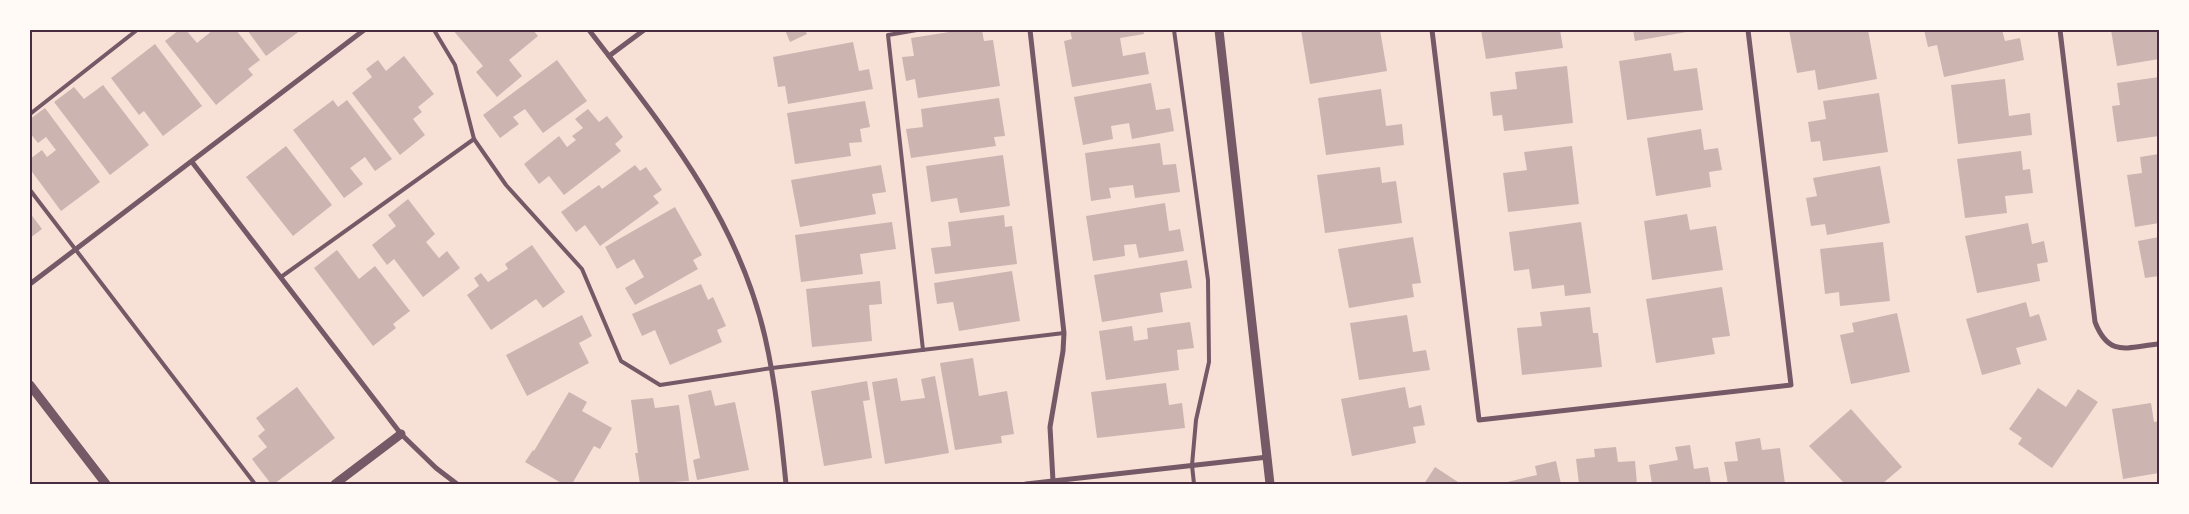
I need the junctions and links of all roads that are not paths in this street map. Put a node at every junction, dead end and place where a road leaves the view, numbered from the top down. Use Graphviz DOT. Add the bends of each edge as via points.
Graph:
graph roads {
  1 [pos="137,30"];
  2 [pos="364,30"];
  3 [pos="434,30"];
  4 [pos="589,30"];
  5 [pos="644,30"];
  6 [pos="917,30"];
  7 [pos="1030,30"];
  8 [pos="1174,30"];
  9 [pos="1218,30"];
  10 [pos="1432,30"];
  11 [pos="1748,30"];
  12 [pos="2060,30"];
  13 [pos="609,56"];
  14 [pos="30,114"];
  15 [pos="474,138"];
  16 [pos="192,162"];
  17 [pos="30,190"];
  18 [pos="76,250"];
  19 [pos="281,278"];
  20 [pos="30,284"];
  21 [pos="1064,333"];
  22 [pos="2159,344"];
  23 [pos="923,350"];
  24 [pos="772,368"];
  25 [pos="30,384"];
  26 [pos="401,434"];
  27 [pos="1268,457"];
  28 [pos="1192,465"];
  29 [pos="1053,481"];
  30 [pos="106,484"];
  31 [pos="255,484"];
  32 [pos="335,484"];
  33 [pos="457,484"];
  34 [pos="786,484"];
  35 [pos="1026,484"];
  36 [pos="1194,484"];
  37 [pos="1270,484"];
  1 -- 14 [label="lane"];
  2 -- 16 [label="street"];
  3 -- 15 [label="lane" via="455,65"];
  4 -- 13 [label="street"];
  5 -- 13 [label="street"];
  6 -- 23 [label="lane" via="888,35"];
  7 -- 21 [label="street"];
  8 -- 28 [label="lane" via="1208,280 1210,362 1196,420"];
  9 -- 27 [label="street"];
  10 -- 11 [label="street" via="1479,420 1791,385"];
  12 -- 22 [label="street" via="2095,322 2104,340 2120,348"];
  13 -- 24 [label="street" via="687,159 720,215 748,282"];
  15 -- 19 [label="lane"];
  15 -- 24 [label="lane" via="506,185 582,269 621,361 660,384"];
  16 -- 18 [label="street"];
  16 -- 19 [label="street"];
  17 -- 18 [label="lane"];
  18 -- 20 [label="street"];
  18 -- 31 [label="lane"];
  19 -- 26 [label="street"];
  21 -- 23 [label="lane"];
  21 -- 29 [label="street" via="1050,427"];
  23 -- 24 [label="lane"];
  24 -- 34 [label="street"];
  25 -- 30 [label="street"];
  26 -- 32 [label="street"];
  26 -- 33 [label="street"];
  27 -- 28 [label="street"];
  27 -- 37 [label="street"];
  28 -- 29 [label="street"];
  28 -- 36 [label="lane"];
  29 -- 35 [label="street"];
}
